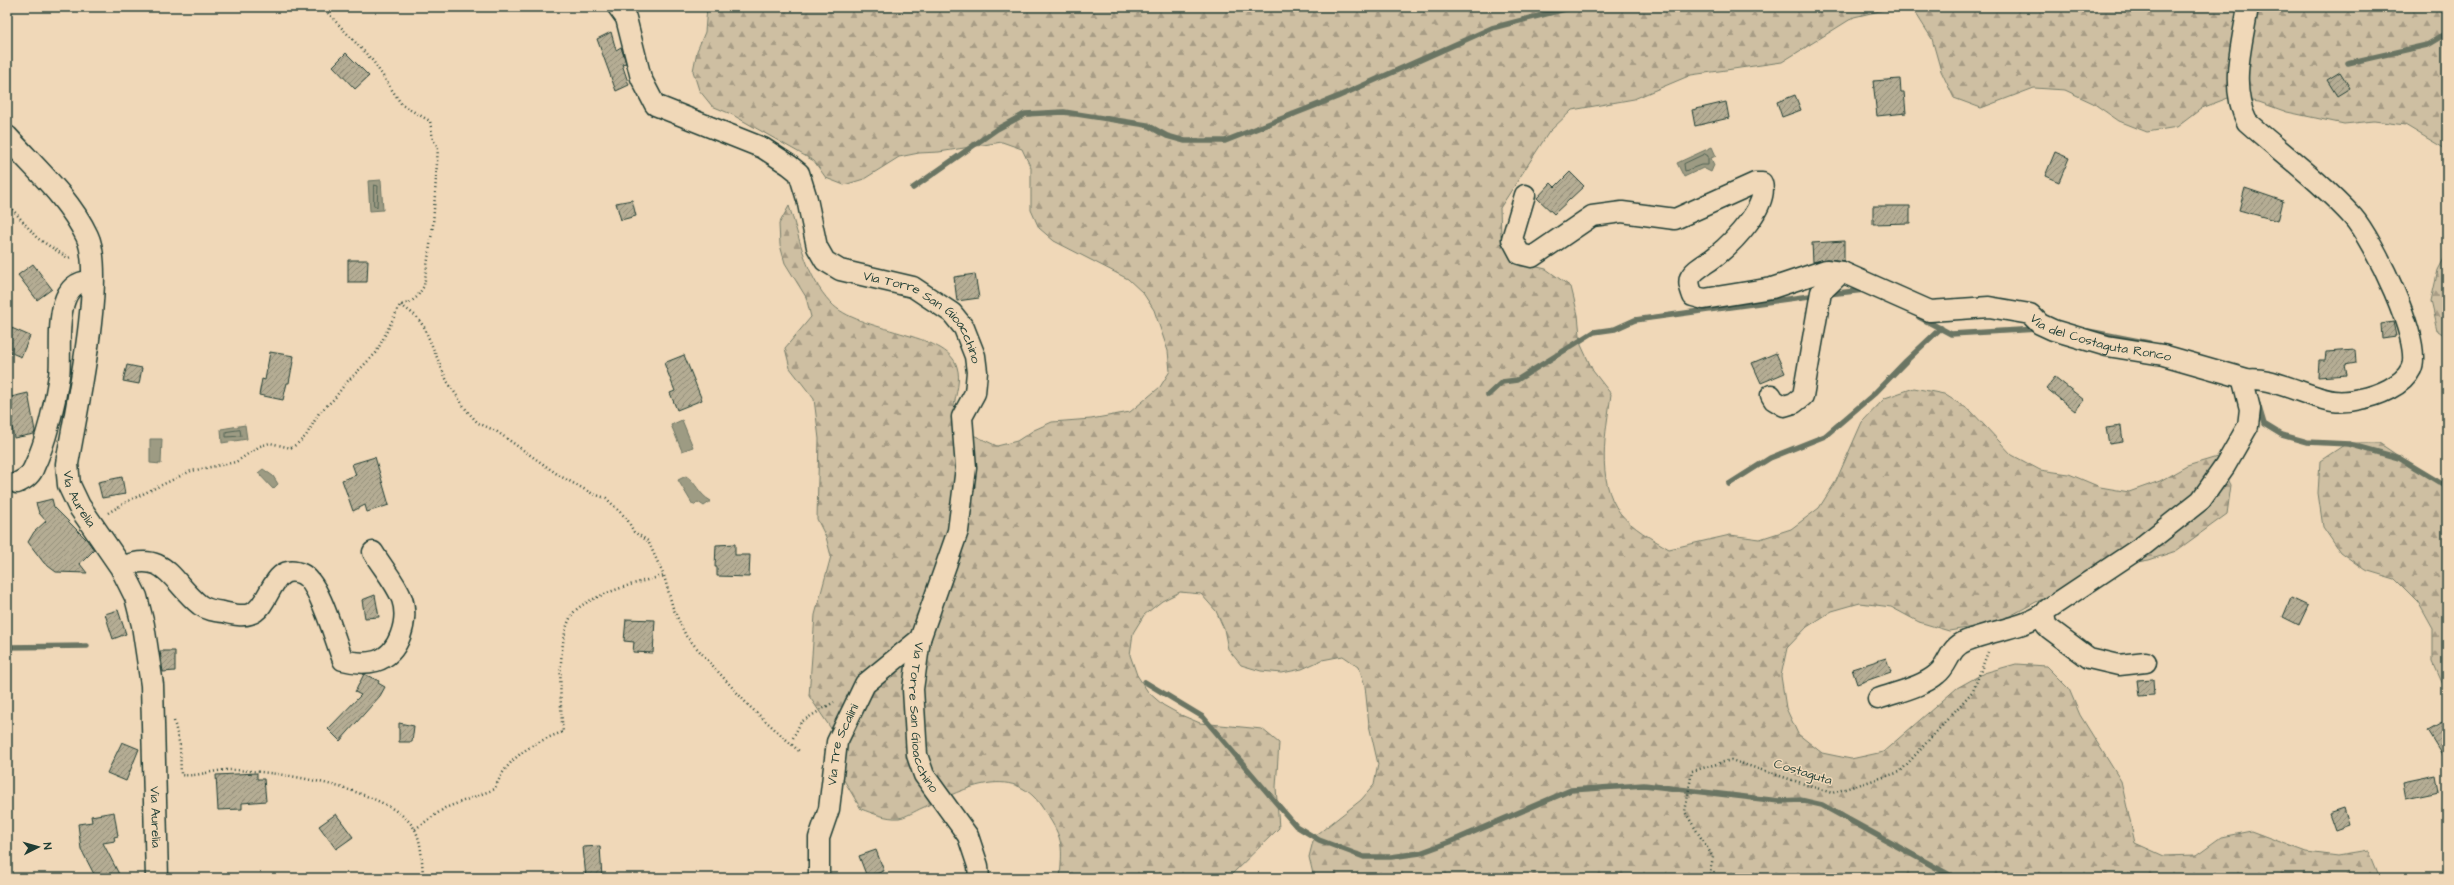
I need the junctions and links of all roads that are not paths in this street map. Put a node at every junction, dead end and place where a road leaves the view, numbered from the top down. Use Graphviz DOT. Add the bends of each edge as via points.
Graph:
graph roads {
  1 [pos="618,7"];
  2 [pos="2248,7"];
  3 [pos="7,137"];
  4 [pos="1524,195"];
  5 [pos="1842,272"];
  6 [pos="93,281"];
  7 [pos="2247,379"];
  8 [pos="1771,395"];
  9 [pos="17,483"];
  10 [pos="373,552"];
  11 [pos="121,567"];
  12 [pos="2044,614"];
  13 [pos="920,639"];
  14 [pos="2146,662"];
  15 [pos="1878,699"];
  16 [pos="157,878"];
  17 [pos="819,878"];
  18 [pos="979,878"];
  1 -- 13 [label="street, Via Torre San Gioacchino" via="626,18 641,78 655,105 763,148 789,164 799,173 817,247 825,261 840,270 913,287 952,314 964,328 975,356 977,372 975,393 962,418 966,468 958,531"];
  2 -- 7 [label="street, Via del Costaguta Ronco" via="2237,91 2240,108 2247,122 2354,218 2379,256 2395,292 2413,359 2411,370 2397,384 2361,399 2333,401 2271,381 2251,377"];
  3 -- 6 [label="main road, Via Aurelia" via="75,213 93,252"];
  4 -- 5 [label="street, Via del Costaguta Ronco" via="1512,239 1520,254 1532,257 1592,216 1622,212 1675,219 1755,183 1762,183 1763,195 1755,214 1717,256 1693,273 1689,284 1693,296 1704,299 1772,288 1826,270"];
  5 -- 7 [label="street, Via del Costaguta Ronco" via="1930,311 1989,307 2030,314 2040,324 2053,330 2107,346 2163,355"];
  5 -- 8 [label="street" via="1820,292 1803,396 1794,403 1784,406"];
  6 -- 9 [label="street" via="81,282 68,293 60,323 59,374 50,414 34,468 26,479"];
  6 -- 11 [label="main road, Via Aurelia" via="90,317 67,464 69,485 79,506"];
  7 -- 12 [label="street" via="2243,381 2243,386 2250,409 2248,426 2225,466 2200,500 2144,545"];
  10 -- 11 [label="street" via="402,597 405,624 398,641 389,652 378,661 369,662 343,660 331,623 312,584 303,574 284,574 275,580 259,607 251,614 242,616 209,610 200,605 164,568 152,562 133,562"];
  11 -- 16 [label="main road, Via Aurelia" via="136,597 152,685"];
  12 -- 14 [label="street" via="2046,625 2050,629 2089,658 2119,665"];
  12 -- 15 [label="street" via="2030,623 1966,641 1952,650 1937,675"];
  13 -- 17 [label="street, Via Tre Scalini" via="865,684 837,742 829,808 819,838"];
  13 -- 18 [label="street, Via Torre San Gioacchino" via="913,689 916,754 924,775 968,836 978,866"];
}
